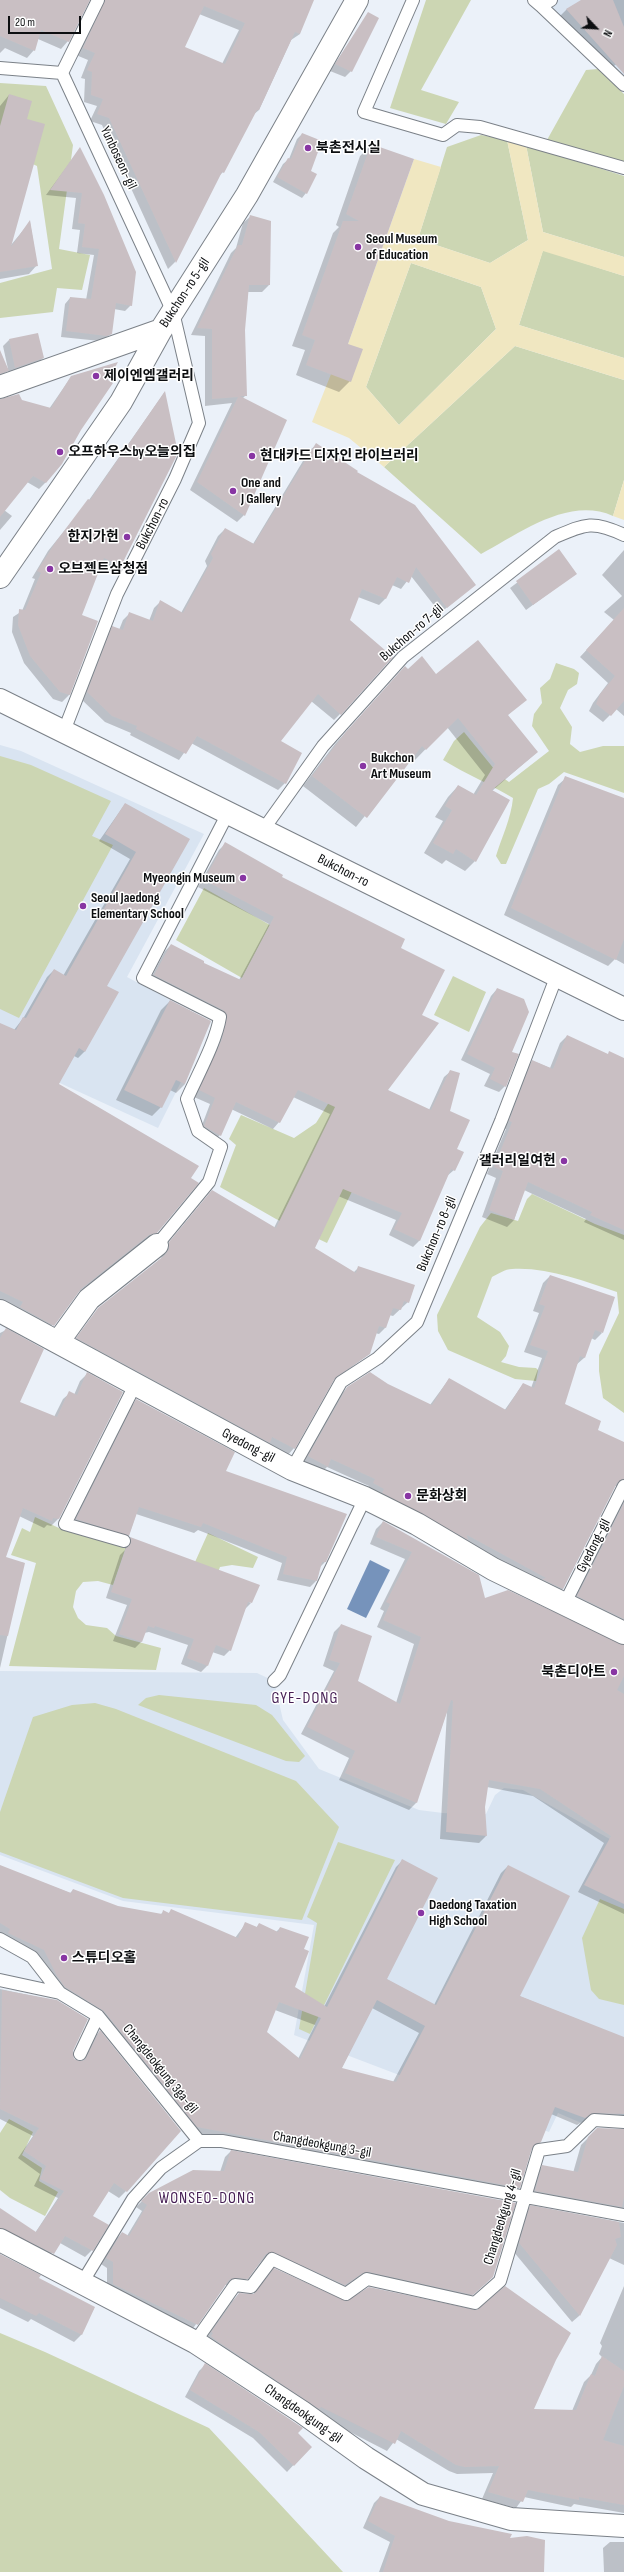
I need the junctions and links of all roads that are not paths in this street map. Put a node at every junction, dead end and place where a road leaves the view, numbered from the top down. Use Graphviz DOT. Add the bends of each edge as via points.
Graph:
graph roads {
  1 [pos="98,0"];
  2 [pos="357,0"];
  3 [pos="413,0"];
  4 [pos="542,2"];
  5 [pos="0,68"];
  6 [pos="62,73"];
  7 [pos="624,85"];
  8 [pos="624,168"];
  9 [pos="174,312"];
  10 [pos="161,330"];
  11 [pos="0,387"];
  12 [pos="624,535"];
  13 [pos="1,572"];
  14 [pos="0,700"];
  15 [pos="64,730"];
  16 [pos="228,813"];
  17 [pos="263,830"];
  18 [pos="557,975"];
  19 [pos="624,1009"];
  20 [pos="157,1245"];
  21 [pos="0,1311"];
  22 [pos="58,1342"];
  23 [pos="135,1385"];
  24 [pos="292,1469"];
  25 [pos="624,1486"];
  26 [pos="365,1498"];
  27 [pos="124,1541"];
  28 [pos="564,1605"];
  29 [pos="624,1633"];
  30 [pos="274,1681"];
  31 [pos="0,1938"];
  32 [pos="0,1980"];
  33 [pos="60,1993"];
  34 [pos="98,2016"];
  35 [pos="80,2054"];
  36 [pos="624,2122"];
  37 [pos="199,2141"];
  38 [pos="525,2197"];
  39 [pos="624,2215"];
  40 [pos="0,2240"];
  41 [pos="82,2283"];
  42 [pos="195,2342"];
  43 [pos="624,2526"];
  1 -- 6 [label="lane"];
  2 -- 9 [label="street, Bukchon-ro 5-gil" via="247,195"];
  3 -- 8 [label="lane" via="364,112 443,135 457,125 480,127"];
  4 -- 7 [label="lane"];
  5 -- 6 [label="lane"];
  6 -- 9 [label="lane, Yunboseon-gil"];
  9 -- 10 [label="street, Bukchon-ro 5-gil"];
  9 -- 15 [label="lane, Bukchon-ro" via="199,423 175,479 117,594"];
  10 -- 11 [label="street"];
  10 -- 13 [label="street, Bukchon-ro 5-gil" via="121,402"];
  12 -- 17 [label="lane, Bukchon-ro 7-gil" via="610,528 583,524 555,537 403,657 323,746"];
  14 -- 15 [label="street, Bukchon-ro"];
  15 -- 16 [label="street, Bukchon-ro"];
  16 -- 17 [label="street, Bukchon-ro"];
  16 -- 20 [label="lane" via="143,978 220,1017 217,1034 187,1099 198,1131 221,1147 209,1182"];
  17 -- 18 [label="street, Bukchon-ro" via="424,912"];
  18 -- 19 [label="street, Bukchon-ro"];
  18 -- 24 [label="lane, Bukchon-ro 8-gil" via="501,1121 416,1322 378,1358 340,1382"];
  20 -- 22 [label="street" via="89,1299"];
  21 -- 22 [label="street, Gyedong-gil"];
  22 -- 23 [label="street, Gyedong-gil"];
  23 -- 24 [label="street, Gyedong-gil"];
  23 -- 27 [label="lane" via="65,1524"];
  24 -- 26 [label="street, Gyedong-gil"];
  25 -- 28 [label="lane, Gyedong-gil"];
  26 -- 28 [label="street, Gyedong-gil"];
  26 -- 30 [label="lane" via="280,1675"];
  28 -- 29 [label="street, Gyedong-gil"];
  31 -- 33 [label="lane, Changdeokgung 3ga-gil" via="32,1957"];
  32 -- 33 [label="lane, Changdeokgung 3ga-gil"];
  33 -- 34 [label="lane, Changdeokgung 3ga-gil"];
  34 -- 35 [label="lane"];
  34 -- 37 [label="lane, Changdeokgung 3ga-gil"];
  36 -- 38 [label="lane, Changdeokgung 4-gil" via="594,2120 568,2146 539,2150"];
  37 -- 38 [label="lane, Changdeokgung 3-gil" via="222,2142"];
  37 -- 41 [label="lane" via="161,2168 133,2199"];
  38 -- 39 [label="lane, Changdeokgung 3-gil"];
  38 -- 42 [label="lane, Changdeokgung 4-gil" via="500,2280 475,2303 367,2279 346,2294 272,2259 251,2287 235,2285"];
  40 -- 41 [label="street, Changdeokgung-gil"];
  41 -- 42 [label="street, Changdeokgung-gil"];
  42 -- 43 [label="street, Changdeokgung-gil" via="302,2412 366,2458 424,2494 511,2519"];
}
